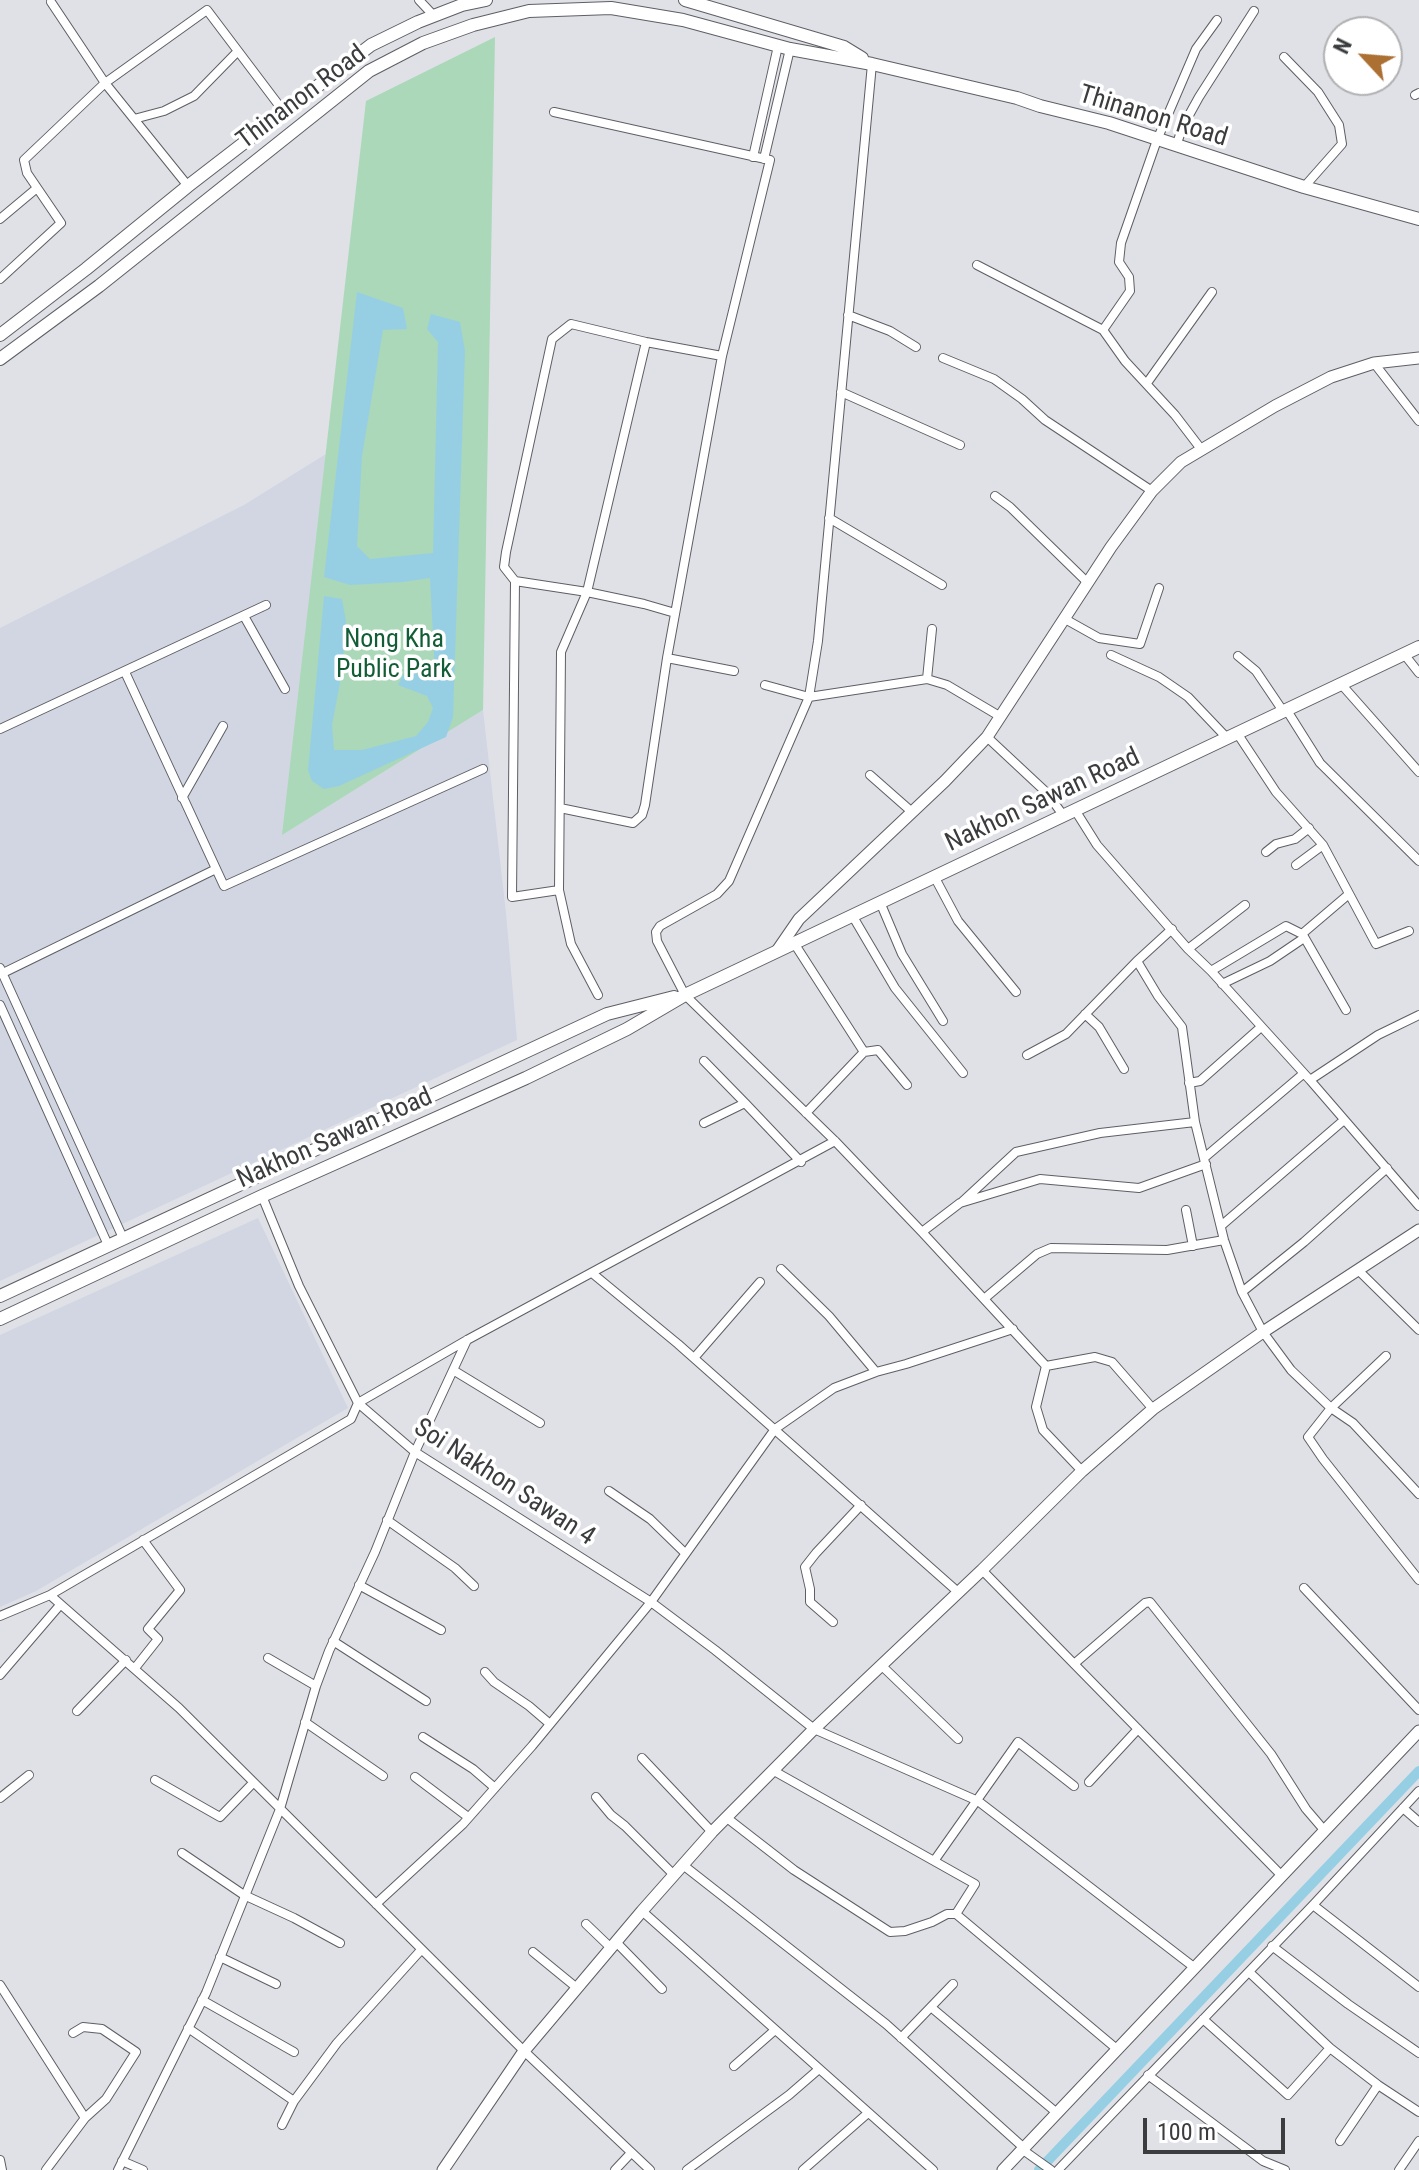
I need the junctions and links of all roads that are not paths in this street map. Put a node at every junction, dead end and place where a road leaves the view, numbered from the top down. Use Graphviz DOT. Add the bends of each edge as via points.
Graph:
graph roads {
  1 [pos="419,0"];
  2 [pos="486,0"];
  3 [pos="685,0"];
  4 [pos="51,2"];
  5 [pos="1254,11"];
  6 [pos="434,16"];
  7 [pos="1217,20"];
  8 [pos="764,23"];
  9 [pos="759,41"];
  10 [pos="784,47"];
  11 [pos="238,51"];
  12 [pos="1284,57"];
  13 [pos="872,64"];
  14 [pos="105,83"];
  15 [pos="284,112"];
  16 [pos="554,112"];
  17 [pos="134,119"];
  18 [pos="1157,140"];
  19 [pos="1176,146"];
  20 [pos="753,157"];
  21 [pos="764,159"];
  22 [pos="188,186"];
  23 [pos="1304,187"];
  24 [pos="37,188"];
  25 [pos="0,219"];
  26 [pos="1419,219"];
  27 [pos="977,265"];
  28 [pos="86,269"];
  29 [pos="0,279"];
  30 [pos="99,286"];
  31 [pos="1212,292"];
  32 [pos="848,315"];
  33 [pos="1103,330"];
  34 [pos="0,335"];
  35 [pos="646,342"];
  36 [pos="916,347"];
  37 [pos="722,356"];
  38 [pos="943,358"];
  39 [pos="1419,358"];
  40 [pos="0,359"];
  41 [pos="1374,363"];
  42 [pos="1147,383"];
  43 [pos="841,392"];
  44 [pos="1419,421"];
  45 [pos="960,445"];
  46 [pos="1201,449"];
  47 [pos="1152,491"];
  48 [pos="995,496"];
  49 [pos="829,518"];
  50 [pos="515,581"];
  51 [pos="1088,583"];
  52 [pos="942,585"];
  53 [pos="1159,588"];
  54 [pos="587,592"];
  55 [pos="266,605"];
  56 [pos="675,613"];
  57 [pos="244,616"];
  58 [pos="1065,619"];
  59 [pos="932,629"];
  60 [pos="1419,647"];
  61 [pos="1404,654"];
  62 [pos="1111,655"];
  63 [pos="1238,656"];
  64 [pos="667,658"];
  65 [pos="734,671"];
  66 [pos="125,672"];
  67 [pos="1419,673"];
  68 [pos="927,679"];
  69 [pos="1341,684"];
  70 [pos="765,685"];
  71 [pos="285,689"];
  72 [pos="809,697"];
  73 [pos="1285,710"];
  74 [pos="1001,717"];
  75 [pos="223,726"];
  76 [pos="0,729"];
  77 [pos="1232,735"];
  78 [pos="987,737"];
  79 [pos="483,769"];
  80 [pos="1419,772"];
  81 [pos="870,775"];
  82 [pos="182,798"];
  83 [pos="560,808"];
  84 [pos="912,812"];
  85 [pos="1069,812"];
  86 [pos="1309,828"];
  87 [pos="1323,845"];
  88 [pos="1266,852"];
  89 [pos="1419,861"];
  90 [pos="1296,865"];
  91 [pos="216,869"];
  92 [pos="934,876"];
  93 [pos="559,890"];
  94 [pos="1349,894"];
  95 [pos="880,902"];
  96 [pos="1245,905"];
  97 [pos="852,915"];
  98 [pos="1172,929"];
  99 [pos="1409,931"];
  100 [pos="1303,936"];
  101 [pos="794,943"];
  102 [pos="1188,949"];
  103 [pos="777,951"];
  104 [pos="1137,961"];
  105 [pos="1211,971"];
  106 [pos="1,972"];
  107 [pos="1222,984"];
  108 [pos="1016,992"];
  109 [pos="598,995"];
  110 [pos="685,995"];
  111 [pos="0,1005"];
  112 [pos="619,1010"];
  113 [pos="1346,1010"];
  114 [pos="1085,1014"];
  115 [pos="1419,1015"];
  116 [pos="943,1021"];
  117 [pos="1261,1027"];
  118 [pos="627,1029"];
  119 [pos="34,1042"];
  120 [pos="20,1049"];
  121 [pos="864,1052"];
  122 [pos="1027,1055"];
  123 [pos="704,1061"];
  124 [pos="1124,1069"];
  125 [pos="963,1073"];
  126 [pos="1307,1077"];
  127 [pos="1189,1083"];
  128 [pos="907,1085"];
  129 [pos="54,1087"];
  130 [pos="40,1094"];
  131 [pos="745,1103"];
  132 [pos="806,1113"];
  133 [pos="1344,1120"];
  134 [pos="1195,1122"];
  135 [pos="704,1123"];
  136 [pos="77,1137"];
  137 [pos="835,1141"];
  138 [pos="63,1144"];
  139 [pos="1205,1161"];
  140 [pos="801,1162"];
  141 [pos="1387,1168"];
  142 [pos="262,1196"];
  143 [pos="960,1203"];
  144 [pos="1419,1206"];
  145 [pos="1186,1210"];
  146 [pos="1222,1225"];
  147 [pos="1419,1230"];
  148 [pos="922,1232"];
  149 [pos="123,1238"];
  150 [pos="1224,1240"];
  151 [pos="108,1245"];
  152 [pos="1193,1246"];
  153 [pos="781,1269"];
  154 [pos="1358,1270"];
  155 [pos="592,1273"];
  156 [pos="760,1282"];
  157 [pos="1242,1292"];
  158 [pos="0,1296"];
  159 [pos="984,1299"];
  160 [pos="0,1319"];
  161 [pos="1013,1329"];
  162 [pos="1419,1330"];
  163 [pos="1263,1332"];
  164 [pos="467,1340"];
  165 [pos="1386,1356"];
  166 [pos="694,1358"];
  167 [pos="1046,1366"];
  168 [pos="453,1370"];
  169 [pos="876,1372"];
  170 [pos="358,1403"];
  171 [pos="1331,1408"];
  172 [pos="1153,1409"];
  173 [pos="540,1423"];
  174 [pos="775,1429"];
  175 [pos="415,1452"];
  176 [pos="1082,1471"];
  177 [pos="609,1491"];
  178 [pos="1419,1494"];
  179 [pos="861,1505"];
  180 [pos="387,1520"];
  181 [pos="143,1540"];
  182 [pos="685,1553"];
  183 [pos="982,1570"];
  184 [pos="1419,1580"];
  185 [pos="359,1585"];
  186 [pos="474,1586"];
  187 [pos="1304,1588"];
  188 [pos="958,1592"];
  189 [pos="50,1595"];
  190 [pos="651,1602"];
  191 [pos="60,1605"];
  192 [pos="0,1616"];
  193 [pos="833,1622"];
  194 [pos="441,1630"];
  195 [pos="333,1641"];
  196 [pos="268,1658"];
  197 [pos="126,1660"];
  198 [pos="1074,1664"];
  199 [pos="881,1665"];
  200 [pos="135,1668"];
  201 [pos="485,1672"];
  202 [pos="0,1675"];
  203 [pos="316,1686"];
  204 [pos="426,1701"];
  205 [pos="1419,1710"];
  206 [pos="77,1711"];
  207 [pos="305,1722"];
  208 [pos="550,1724"];
  209 [pos="814,1729"];
  210 [pos="1138,1729"];
  211 [pos="1419,1731"];
  212 [pos="423,1737"];
  213 [pos="958,1739"];
  214 [pos="642,1758"];
  215 [pos="774,1771"];
  216 [pos="29,1775"];
  217 [pos="383,1776"];
  218 [pos="415,1777"];
  219 [pos="155,1780"];
  220 [pos="1089,1782"];
  221 [pos="253,1783"];
  222 [pos="1074,1786"];
  223 [pos="495,1788"];
  224 [pos="1419,1791"];
  225 [pos="596,1797"];
  226 [pos="0,1798"];
  227 [pos="978,1801"];
  228 [pos="1403,1808"];
  229 [pos="280,1809"];
  230 [pos="468,1817"];
  231 [pos="727,1818"];
  232 [pos="1419,1822"];
  233 [pos="1324,1830"];
  234 [pos="712,1832"];
  235 [pos="182,1853"];
  236 [pos="934,1861"];
  237 [pos="683,1865"];
  238 [pos="674,1875"];
  239 [pos="1282,1876"];
  240 [pos="244,1895"];
  241 [pos="376,1904"];
  242 [pos="1313,1905"];
  243 [pos="642,1911"];
  244 [pos="956,1914"];
  245 [pos="586,1924"];
  246 [pos="340,1943"];
  247 [pos="613,1945"];
  248 [pos="1272,1946"];
  249 [pos="421,1950"];
  250 [pos="533,1952"];
  251 [pos="220,1957"];
  252 [pos="1195,1968"];
  253 [pos="1249,1972"];
  254 [pos="276,1984"];
  255 [pos="953,1984"];
  256 [pos="0,1985"];
  257 [pos="1419,1987"];
  258 [pos="577,1988"];
  259 [pos="662,1989"];
  260 [pos="202,2000"];
  261 [pos="932,2008"];
  262 [pos="1203,2019"];
  263 [pos="188,2028"];
  264 [pos="775,2030"];
  265 [pos="73,2033"];
  266 [pos="901,2038"];
  267 [pos="1330,2048"];
  268 [pos="1118,2050"];
  269 [pos="524,2051"];
  270 [pos="294,2052"];
  271 [pos="1419,2053"];
  272 [pos="734,2066"];
  273 [pos="819,2069"];
  274 [pos="1148,2075"];
  275 [pos="1378,2085"];
  276 [pos="294,2101"];
  277 [pos="1419,2112"];
  278 [pos="868,2113"];
  279 [pos="1057,2113"];
  280 [pos="85,2118"];
  281 [pos="282,2125"];
  282 [pos="1340,2141"];
  283 [pos="1419,2141"];
  284 [pos="1023,2149"];
  285 [pos="631,2153"];
  286 [pos="0,2160"];
  287 [pos="120,2166"];
  288 [pos="2,2170"];
  289 [pos="46,2170"];
  290 [pos="143,2170"];
  291 [pos="443,2170"];
  292 [pos="615,2170"];
  293 [pos="650,2170"];
  294 [pos="687,2170"];
  295 [pos="803,2170"];
  296 [pos="933,2170"];
  297 [pos="1003,2170"];
  298 [pos="1051,2170"];
  299 [pos="1058,2170"];
  300 [pos="1285,2170"];
  301 [pos="1399,2170"];
  1 -- 6 [label="street"];
  2 -- 6 [label="main road, Thinanon Road"];
  3 -- 8 [label="main road, Thinanon Road"];
  4 -- 14 [label="street"];
  5 -- 19 [label="street" via="1199,97"];
  6 -- 15 [label="main road, Thinanon Road" via="371,45"];
  7 -- 18 [label="street" via="1196,49"];
  8 -- 9 [label="main road"];
  8 -- 13 [label="main road, Thinanon Road" via="844,47"];
  9 -- 10 [label="main road, Thinanon Road"];
  9 -- 30 [label="main road, Thinanon Road" via="611,8 529,11 423,43 369,71"];
  10 -- 13 [label="main road, Thinanon Road"];
  10 -- 20 [label="street"];
  10 -- 21 [label="street"];
  11 -- 14 [label="street" via="207,10"];
  11 -- 15 [label="street"];
  11 -- 17 [label="street" via="194,96"];
  12 -- 23 [label="street" via="1318,92 1339,125 1342,144"];
  13 -- 18 [label="main road, Thinanon Road" via="1017,98"];
  13 -- 32 [label="street"];
  14 -- 17 [label="street"];
  14 -- 24 [label="street" via="24,160"];
  15 -- 22 [label="main road, Thinanon Road"];
  16 -- 20 [label="street"];
  17 -- 22 [label="street"];
  18 -- 19 [label="main road, Thinanon Road"];
  18 -- 33 [label="street" via="1121,243 1119,262 1129,277 1130,291"];
  19 -- 23 [label="main road, Thinanon Road"];
  20 -- 21 [label="street"];
  21 -- 37 [label="street" via="770,160"];
  22 -- 28 [label="main road, Thinanon Road"];
  23 -- 26 [label="main road, Thinanon Road"];
  24 -- 25 [label="street"];
  24 -- 29 [label="street" via="61,223"];
  27 -- 33 [label="street"];
  28 -- 30 [label="main road"];
  28 -- 34 [label="main road, Thinanon Road"];
  30 -- 40 [label="main road, Thinanon Road"];
  31 -- 42 [label="street"];
  32 -- 36 [label="street"];
  32 -- 43 [label="street"];
  33 -- 42 [label="street"];
  35 -- 37 [label="street"];
  35 -- 50 [label="street" via="571,324 552,339 506,552 504,567"];
  35 -- 54 [label="street"];
  37 -- 56 [label="street"];
  38 -- 47 [label="street" via="994,379"];
  39 -- 41 [label="street"];
  41 -- 44 [label="street"];
  41 -- 46 [label="street" via="1327,379"];
  42 -- 46 [label="street"];
  43 -- 45 [label="street"];
  43 -- 49 [label="street"];
  46 -- 47 [label="street"];
  47 -- 51 [label="street"];
  48 -- 51 [label="street"];
  49 -- 52 [label="street"];
  49 -- 72 [label="street"];
  50 -- 54 [label="street"];
  50 -- 93 [label="street" via="512,897"];
  51 -- 58 [label="street"];
  53 -- 58 [label="street" via="1140,644 1099,638"];
  54 -- 56 [label="street"];
  54 -- 83 [label="street" via="561,652"];
  55 -- 57 [label="street"];
  56 -- 64 [label="street"];
  57 -- 66 [label="street"];
  57 -- 71 [label="street"];
  58 -- 74 [label="street"];
  59 -- 68 [label="street"];
  60 -- 61 [label="main road, Nakhon Sawan Road"];
  61 -- 67 [label="street"];
  61 -- 69 [label="main road, Nakhon Sawan Road"];
  62 -- 77 [label="street" via="1159,677"];
  63 -- 73 [label="street"];
  64 -- 65 [label="street"];
  64 -- 83 [label="street" via="642,815 633,823"];
  66 -- 76 [label="street"];
  66 -- 82 [label="street"];
  68 -- 72 [label="street"];
  68 -- 74 [label="street"];
  69 -- 73 [label="main road, Nakhon Sawan Road"];
  69 -- 80 [label="street"];
  70 -- 72 [label="street"];
  72 -- 110 [label="street" via="729,881 656,932"];
  73 -- 77 [label="main road, Nakhon Sawan Road"];
  73 -- 89 [label="street" via="1320,763"];
  74 -- 78 [label="street"];
  75 -- 82 [label="street"];
  77 -- 85 [label="main road, Nakhon Sawan Road"];
  77 -- 86 [label="street"];
  78 -- 84 [label="street"];
  78 -- 85 [label="street"];
  79 -- 91 [label="street" via="224,886"];
  81 -- 84 [label="street"];
  82 -- 91 [label="street"];
  83 -- 93 [label="street"];
  84 -- 103 [label="street" via="799,919"];
  85 -- 92 [label="main road, Nakhon Sawan Road"];
  85 -- 98 [label="street"];
  86 -- 87 [label="street"];
  86 -- 88 [label="street"];
  87 -- 90 [label="street"];
  87 -- 94 [label="street"];
  91 -- 106 [label="street"];
  92 -- 95 [label="main road, Nakhon Sawan Road"];
  92 -- 108 [label="street" via="958,921"];
  93 -- 109 [label="street" via="571,944"];
  94 -- 99 [label="street" via="1376,944"];
  94 -- 100 [label="street"];
  95 -- 97 [label="main road, Nakhon Sawan Road"];
  95 -- 116 [label="street" via="902,954"];
  96 -- 102 [label="street"];
  97 -- 101 [label="main road, Nakhon Sawan Road"];
  97 -- 125 [label="street" via="895,988"];
  98 -- 102 [label="street"];
  98 -- 104 [label="street"];
  100 -- 105 [label="street" via="1286,926"];
  100 -- 107 [label="street" via="1270,961"];
  100 -- 113 [label="street"];
  101 -- 103 [label="main road, Nakhon Sawan Road"];
  101 -- 121 [label="street"];
  102 -- 105 [label="street"];
  103 -- 110 [label="main road, Nakhon Sawan Road"];
  104 -- 114 [label="street"];
  104 -- 127 [label="street" via="1182,1027"];
  105 -- 107 [label="street"];
  106 -- 119 [label="street"];
  107 -- 117 [label="street"];
  110 -- 112 [label="main road, Nakhon Sawan Road"];
  110 -- 118 [label="main road, Nakhon Sawan Road"];
  110 -- 132 [label="street"];
  111 -- 120 [label="street"];
  112 -- 118 [label="main road"];
  112 -- 149 [label="main road, Nakhon Sawan Road"];
  114 -- 122 [label="street" via="1066,1034"];
  114 -- 124 [label="street"];
  115 -- 126 [label="street"];
  117 -- 126 [label="street"];
  117 -- 127 [label="street" via="1200,1081"];
  118 -- 142 [label="main road, Nakhon Sawan Road"];
  119 -- 120 [label="street"];
  119 -- 129 [label="street"];
  120 -- 130 [label="street"];
  121 -- 128 [label="street" via="878,1050"];
  121 -- 132 [label="street"];
  123 -- 131 [label="street"];
  126 -- 133 [label="street"];
  126 -- 139 [label="street"];
  127 -- 134 [label="street"];
  129 -- 130 [label="street"];
  129 -- 136 [label="street"];
  130 -- 138 [label="street"];
  131 -- 135 [label="street"];
  131 -- 140 [label="street"];
  132 -- 137 [label="street"];
  133 -- 141 [label="street"];
  133 -- 146 [label="street"];
  134 -- 139 [label="street"];
  134 -- 143 [label="street" via="1100,1133 1016,1152"];
  136 -- 138 [label="street"];
  136 -- 149 [label="street"];
  137 -- 140 [label="street"];
  137 -- 148 [label="street"];
  138 -- 151 [label="street"];
  139 -- 143 [label="street" via="1139,1188 1040,1179"];
  139 -- 146 [label="street"];
  140 -- 155 [label="street"];
  141 -- 144 [label="street"];
  141 -- 157 [label="street"];
  142 -- 160 [label="main road, Nakhon Sawan Road"];
  142 -- 170 [label="street, Soi Nakhon Sawan 4" via="299,1286"];
  143 -- 148 [label="street"];
  145 -- 152 [label="street"];
  146 -- 150 [label="street"];
  147 -- 154 [label="street"];
  148 -- 159 [label="street"];
  149 -- 151 [label="main road, Nakhon Sawan Road"];
  150 -- 152 [label="street"];
  150 -- 157 [label="street"];
  151 -- 158 [label="main road, Nakhon Sawan Road"];
  152 -- 159 [label="street" via="1051,1248"];
  153 -- 169 [label="street"];
  154 -- 162 [label="street"];
  154 -- 163 [label="street"];
  155 -- 164 [label="street"];
  155 -- 166 [label="street"];
  156 -- 166 [label="street"];
  157 -- 163 [label="street"];
  159 -- 161 [label="street"];
  161 -- 167 [label="street"];
  161 -- 169 [label="street"];
  163 -- 171 [label="street" via="1291,1370"];
  163 -- 172 [label="street"];
  164 -- 168 [label="street"];
  164 -- 170 [label="street"];
  165 -- 171 [label="street"];
  166 -- 174 [label="street"];
  167 -- 172 [label="street" via="1095,1357 1112,1362"];
  167 -- 176 [label="street" via="1036,1407 1043,1430"];
  168 -- 173 [label="street"];
  168 -- 175 [label="street"];
  169 -- 174 [label="street" via="834,1388"];
  170 -- 175 [label="street, Soi Nakhon Sawan 4"];
  170 -- 181 [label="street" via="351,1419"];
  171 -- 178 [label="street" via="1353,1423"];
  171 -- 184 [label="street" via="1308,1437"];
  172 -- 176 [label="street"];
  174 -- 179 [label="street"];
  174 -- 182 [label="street"];
  175 -- 180 [label="street"];
  175 -- 190 [label="street, Soi Nakhon Sawan 4"];
  176 -- 183 [label="street"];
  177 -- 182 [label="street" via="650,1519"];
  179 -- 188 [label="street"];
  179 -- 193 [label="street" via="804,1571 810,1602"];
  180 -- 185 [label="street"];
  180 -- 186 [label="street"];
  181 -- 189 [label="street"];
  181 -- 200 [label="street" via="180,1590 148,1629 158,1639"];
  182 -- 190 [label="street"];
  183 -- 188 [label="street"];
  183 -- 198 [label="street"];
  185 -- 194 [label="street"];
  185 -- 195 [label="street"];
  187 -- 205 [label="street"];
  188 -- 199 [label="street"];
  189 -- 191 [label="street"];
  189 -- 192 [label="street"];
  190 -- 208 [label="street"];
  190 -- 209 [label="street, Soi Nakhon Sawan 4"];
  191 -- 197 [label="street"];
  191 -- 202 [label="street"];
  195 -- 203 [label="street"];
  195 -- 204 [label="street"];
  196 -- 203 [label="street"];
  197 -- 200 [label="street"];
  197 -- 206 [label="street"];
  198 -- 210 [label="street"];
  198 -- 233 [label="street" via="1150,1602"];
  199 -- 209 [label="street"];
  199 -- 213 [label="street"];
  200 -- 221 [label="street"];
  201 -- 208 [label="street"];
  203 -- 207 [label="street"];
  207 -- 217 [label="street"];
  207 -- 229 [label="street"];
  208 -- 223 [label="street"];
  209 -- 215 [label="street"];
  209 -- 227 [label="street, Soi Nakhon Sawan 4"];
  210 -- 220 [label="street"];
  210 -- 239 [label="street"];
  211 -- 233 [label="street"];
  212 -- 223 [label="street"];
  214 -- 234 [label="street"];
  215 -- 231 [label="street"];
  215 -- 236 [label="street"];
  216 -- 226 [label="street"];
  218 -- 230 [label="street"];
  219 -- 221 [label="street" via="220,1817"];
  221 -- 229 [label="street"];
  222 -- 227 [label="street" via="1018,1742"];
  223 -- 230 [label="street"];
  224 -- 228 [label="street"];
  225 -- 238 [label="street"];
  227 -- 236 [label="street"];
  227 -- 252 [label="street, Soi Nakhon Sawan 4"];
  228 -- 232 [label="street"];
  228 -- 242 [label="street"];
  229 -- 240 [label="street"];
  229 -- 241 [label="street"];
  230 -- 241 [label="street"];
  231 -- 234 [label="street"];
  231 -- 244 [label="street" via="794,1870 890,1932"];
  233 -- 239 [label="street"];
  234 -- 237 [label="street"];
  235 -- 240 [label="street"];
  236 -- 244 [label="street" via="975,1884"];
  237 -- 238 [label="street"];
  237 -- 266 [label="street"];
  238 -- 243 [label="street"];
  239 -- 252 [label="street"];
  240 -- 246 [label="street"];
  240 -- 251 [label="street"];
  241 -- 249 [label="street"];
  242 -- 248 [label="street"];
  242 -- 257 [label="street"];
  243 -- 247 [label="street"];
  243 -- 264 [label="street"];
  244 -- 268 [label="street"];
  245 -- 247 [label="street"];
  247 -- 258 [label="street"];
  247 -- 259 [label="street"];
  248 -- 253 [label="street"];
  248 -- 271 [label="street"];
  249 -- 269 [label="street"];
  249 -- 276 [label="street" via="337,2043"];
  250 -- 258 [label="street"];
  251 -- 254 [label="street"];
  251 -- 260 [label="street"];
  252 -- 268 [label="street"];
  253 -- 262 [label="street"];
  253 -- 267 [label="street"];
  255 -- 261 [label="street"];
  256 -- 280 [label="street"];
  258 -- 269 [label="street"];
  260 -- 263 [label="street"];
  260 -- 270 [label="street"];
  261 -- 266 [label="street"];
  261 -- 279 [label="street"];
  262 -- 267 [label="street" via="1288,2095"];
  262 -- 274 [label="street"];
  263 -- 276 [label="street"];
  263 -- 287 [label="street"];
  264 -- 272 [label="street"];
  264 -- 273 [label="street"];
  265 -- 280 [label="street" via="83,2027 102,2029 136,2052 106,2099"];
  266 -- 284 [label="street"];
  267 -- 275 [label="street"];
  268 -- 279 [label="street"];
  269 -- 285 [label="street"];
  269 -- 291 [label="street"];
  273 -- 278 [label="street"];
  273 -- 294 [label="street"];
  274 -- 299 [label="street"];
  274 -- 300 [label="street" via="1263,2161"];
  275 -- 277 [label="street"];
  275 -- 282 [label="street"];
  276 -- 281 [label="street"];
  278 -- 295 [label="street"];
  278 -- 296 [label="street"];
  279 -- 284 [label="street"];
  280 -- 289 [label="street"];
  283 -- 301 [label="street"];
  284 -- 297 [label="street"];
  284 -- 298 [label="street"];
  285 -- 292 [label="street"];
  285 -- 293 [label="street"];
  286 -- 288 [label="street"];
  287 -- 290 [label="street"];
}
